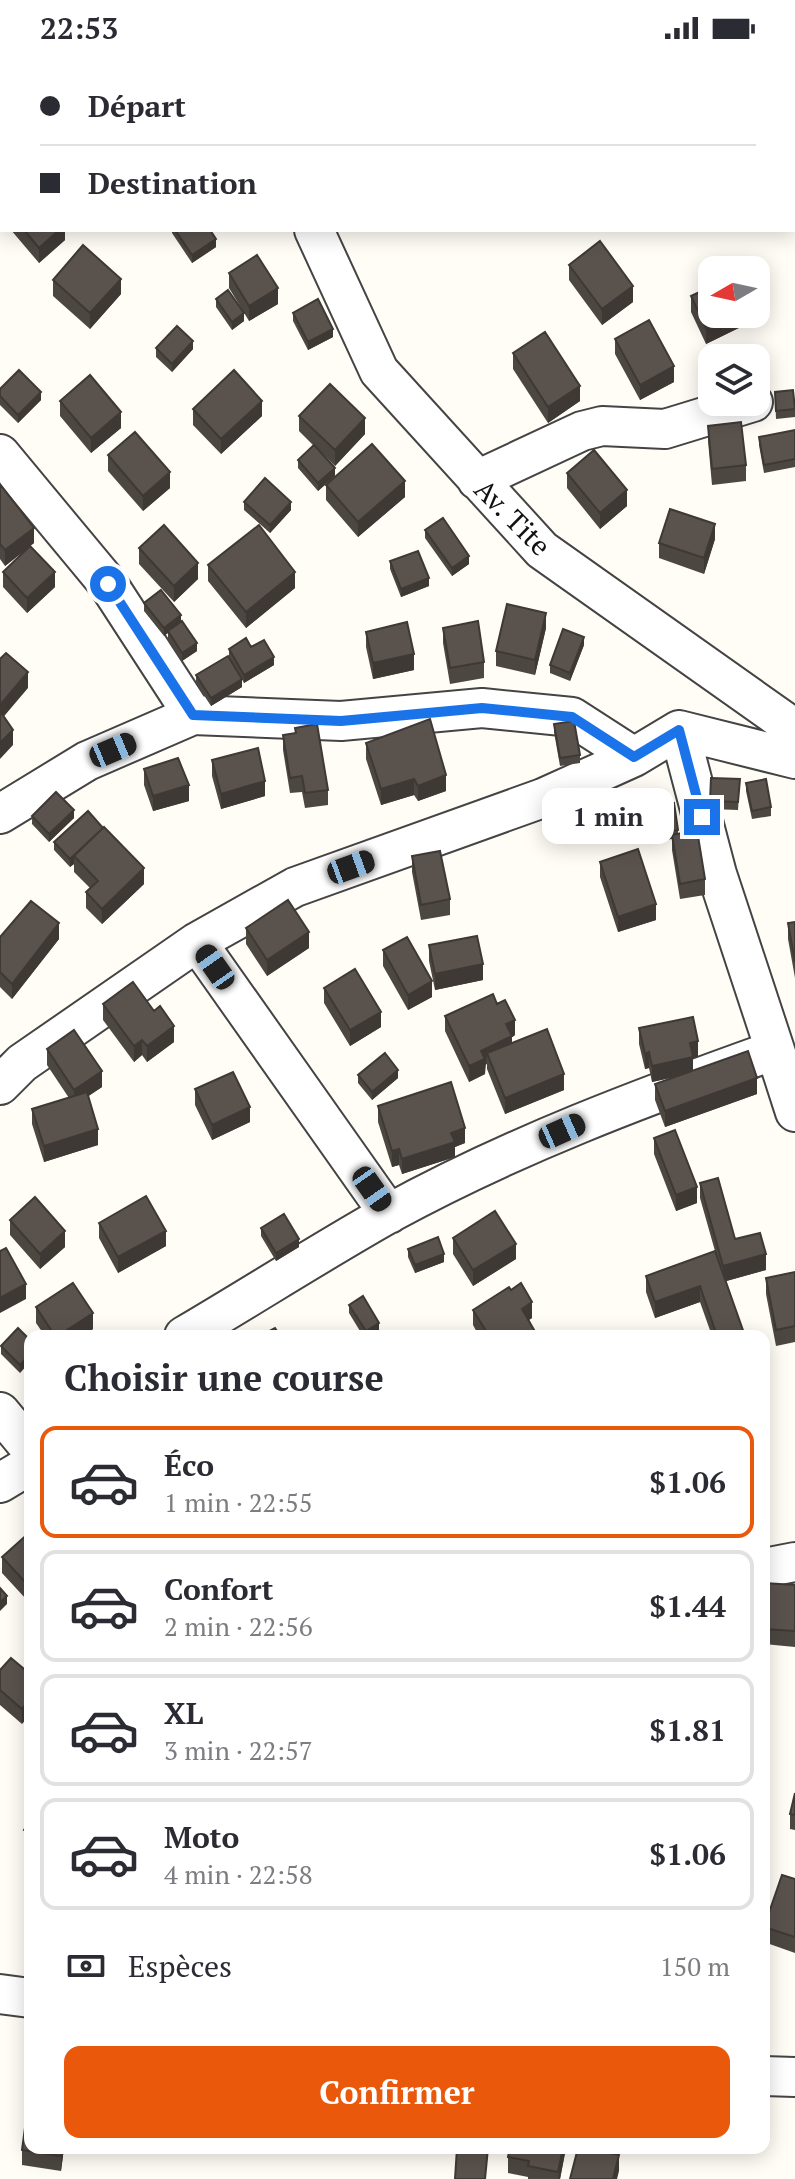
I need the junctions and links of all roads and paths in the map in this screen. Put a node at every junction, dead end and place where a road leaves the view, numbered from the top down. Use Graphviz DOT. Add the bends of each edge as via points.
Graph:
graph roads {
  1 [pos="315,232"];
  2 [pos="708,416"];
  3 [pos="0,454"];
  4 [pos="477,480"];
  5 [pos="193,715"];
  6 [pos="795,729"];
  7 [pos="679,730"];
  8 [pos="634,757"];
  9 [pos="795,759"];
  10 [pos="0,814"];
  11 [pos="197,942"];
  12 [pos="775,1050"];
  13 [pos="0,1085"];
  14 [pos="795,1112"];
  15 [pos="389,1214"];
  16 [pos="194,1330"];
  17 [pos="0,1412"];
  18 [pos="24,1441"];
  19 [pos="24,1469"];
  20 [pos="0,1483"];
  21 [pos="795,1562"];
  22 [pos="770,1567"];
  23 [pos="0,1994"];
  24 [pos="24,1997"];
  25 [pos="770,2076"];
  26 [pos="795,2077"];
  1 -- 4 [label="street, Av. Tite" via="379,371"];
  2 -- 4 [label="street" via="665,429 602,426 582,431"];
  3 -- 5 [label="street" via="108,584"];
  4 -- 6 [label="street, Av. Tite" via="542,550"];
  5 -- 8 [label="street" via="341,721 482,708 572,717"];
  5 -- 10 [label="street" via="87,761"];
  7 -- 8 [label="street"];
  7 -- 9 [label="street"];
  7 -- 12 [label="street" via="717,874"];
  8 -- 11 [label="street" via="543,798 295,887"];
  11 -- 13 [label="street" via="22,1063"];
  11 -- 15 [label="street"];
  12 -- 14 [label="street"];
  12 -- 15 [label="street" via="612,1109"];
  15 -- 16 [label="street"];
  17 -- 18 [label="street"];
  19 -- 20 [label="street"];
  21 -- 22 [label="street"];
  23 -- 24 [label="street"];
  25 -- 26 [label="street"];
}
